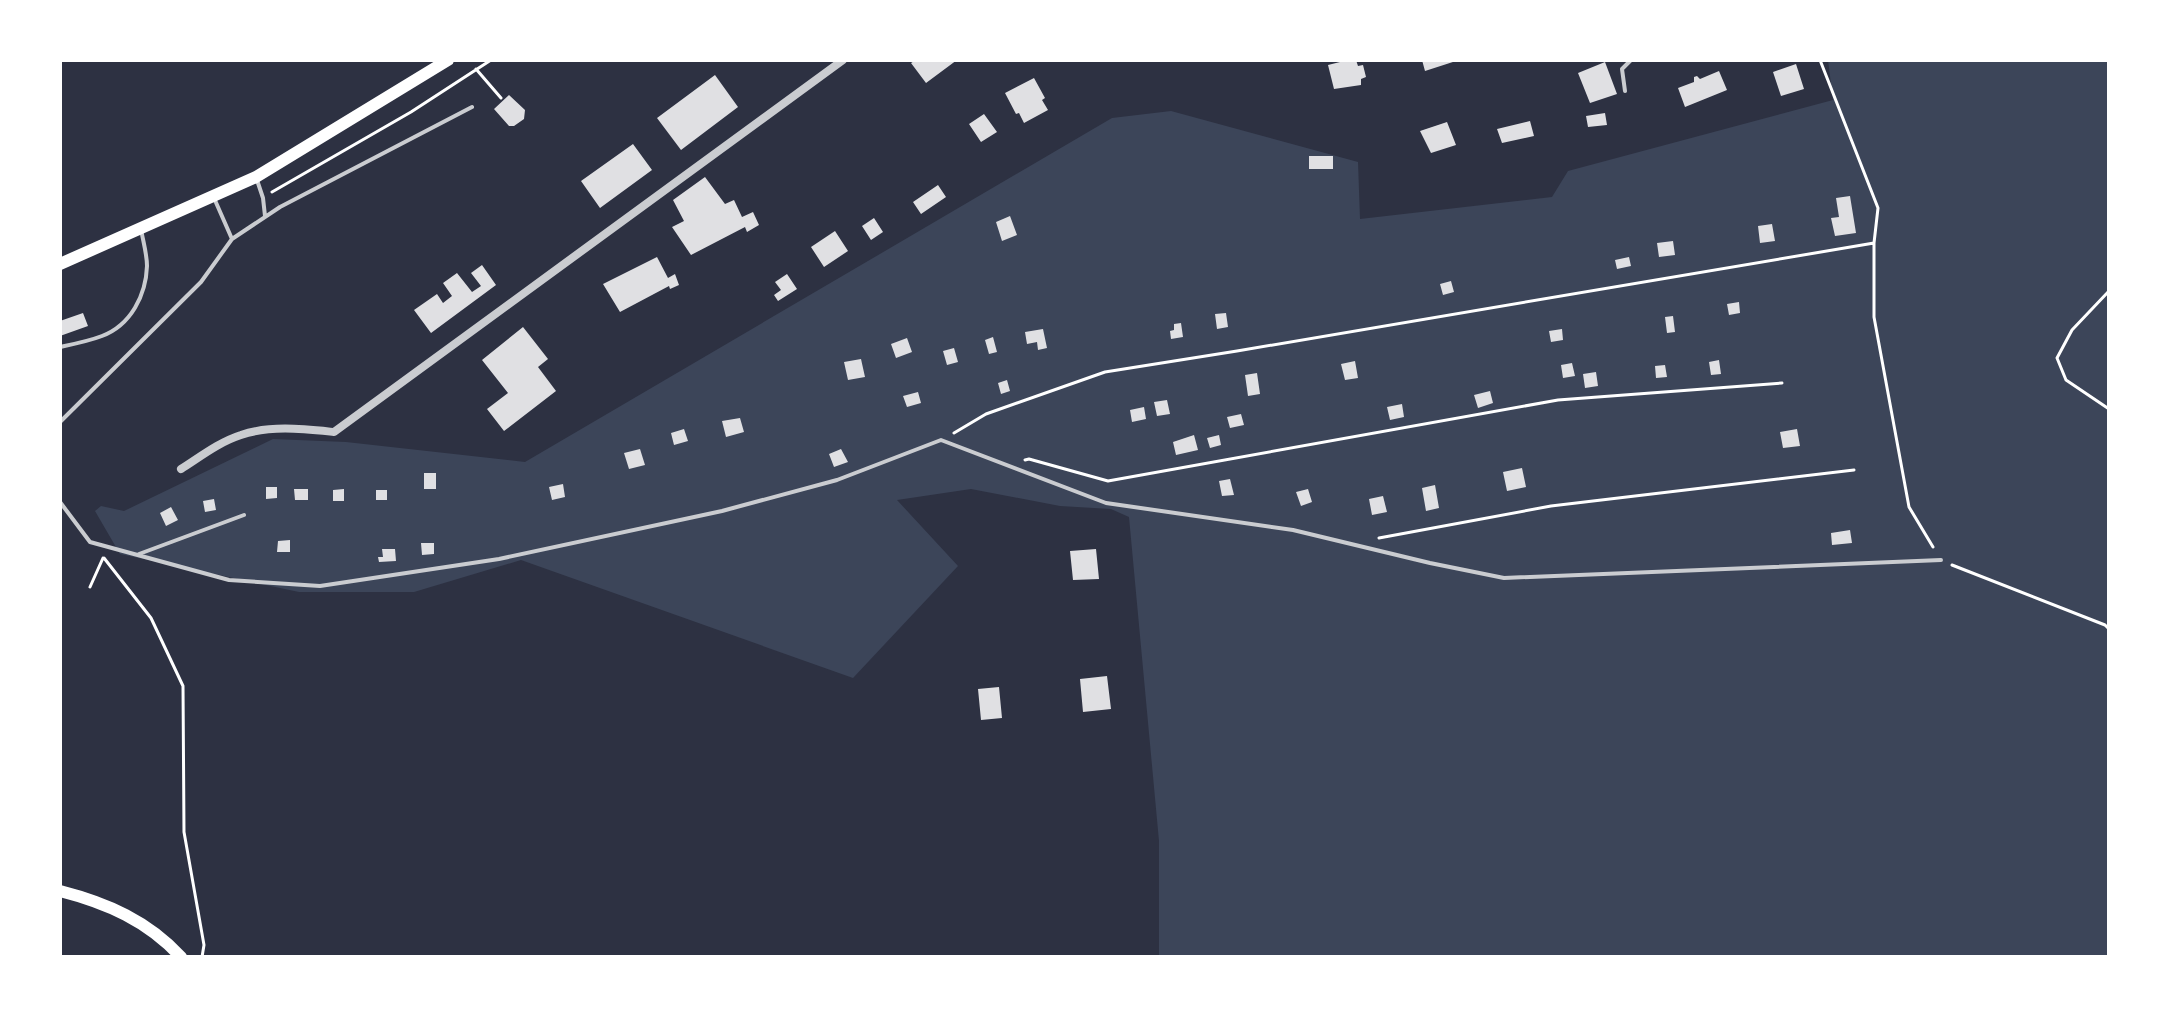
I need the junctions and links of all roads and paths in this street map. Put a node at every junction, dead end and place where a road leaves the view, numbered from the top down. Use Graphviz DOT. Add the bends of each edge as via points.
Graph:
graph roads {
  1 [pos="448,60"];
  2 [pos="491,60"];
  3 [pos="843,60"];
  4 [pos="1631,60"];
  5 [pos="1820,60"];
  6 [pos="476,69"];
  7 [pos="1625,91"];
  8 [pos="501,98"];
  9 [pos="472,107"];
  10 [pos="256,177"];
  11 [pos="213,196"];
  12 [pos="263,198"];
  13 [pos="265,216"];
  14 [pos="141,229"];
  15 [pos="232,239"];
  16 [pos="1874,243"];
  17 [pos="60,264"];
  18 [pos="2109,291"];
  19 [pos="60,347"];
  20 [pos="1782,383"];
  21 [pos="2109,409"];
  22 [pos="60,422"];
  23 [pos="941,440"];
  24 [pos="1007,464"];
  25 [pos="181,469"];
  26 [pos="1854,470"];
  27 [pos="60,502"];
  28 [pos="244,515"];
  29 [pos="90,542"];
  30 [pos="1351,544"];
  31 [pos="137,555"];
  32 [pos="103,558"];
  33 [pos="1941,560"];
  34 [pos="90,587"];
  35 [pos="2109,629"];
  36 [pos="60,891"];
  37 [pos="181,957"];
  38 [pos="202,957"];
  1 -- 10 [label="main road"];
  2 -- 6 [label="path"];
  3 -- 25 [label="street" via="334,432 266,429 240,435"];
  4 -- 7 [label="lane" via="1622,69"];
  5 -- 16 [label="path" via="1878,208"];
  6 -- 8 [label="path"];
  6 -- 12 [label="path"];
  9 -- 13 [label="lane"];
  10 -- 11 [label="main road"];
  10 -- 12 [label="lane"];
  11 -- 14 [label="main road"];
  11 -- 15 [label="lane"];
  12 -- 13 [label="lane"];
  13 -- 15 [label="lane"];
  14 -- 17 [label="main road"];
  14 -- 19 [label="lane" via="147,264 144,287 129,317 103,335"];
  15 -- 22 [label="lane" via="201,282"];
  16 -- 23 [label="path" via="1105,372 986,414"];
  16 -- 33 [label="path" via="1874,317 1909,507"];
  18 -- 21 [label="path" via="2072,330 2057,358 2066,380"];
  20 -- 24 [label="path" via="1558,400 1108,481 1029,459"];
  23 -- 24 [label="lane"];
  23 -- 31 [label="lane" via="837,480 722,511 499,559 320,586 229,580"];
  24 -- 30 [label="lane" via="1106,503 1293,530"];
  26 -- 30 [label="path" via="1551,506"];
  27 -- 29 [label="lane"];
  28 -- 31 [label="lane"];
  29 -- 31 [label="lane"];
  29 -- 32 [label="path"];
  30 -- 33 [label="lane" via="1504,578"];
  32 -- 34 [label="path"];
  32 -- 38 [label="path" via="151,618 183,686 184,832"];
  33 -- 35 [label="path"];
  36 -- 37 [label="main road" via="131,916"];
}
